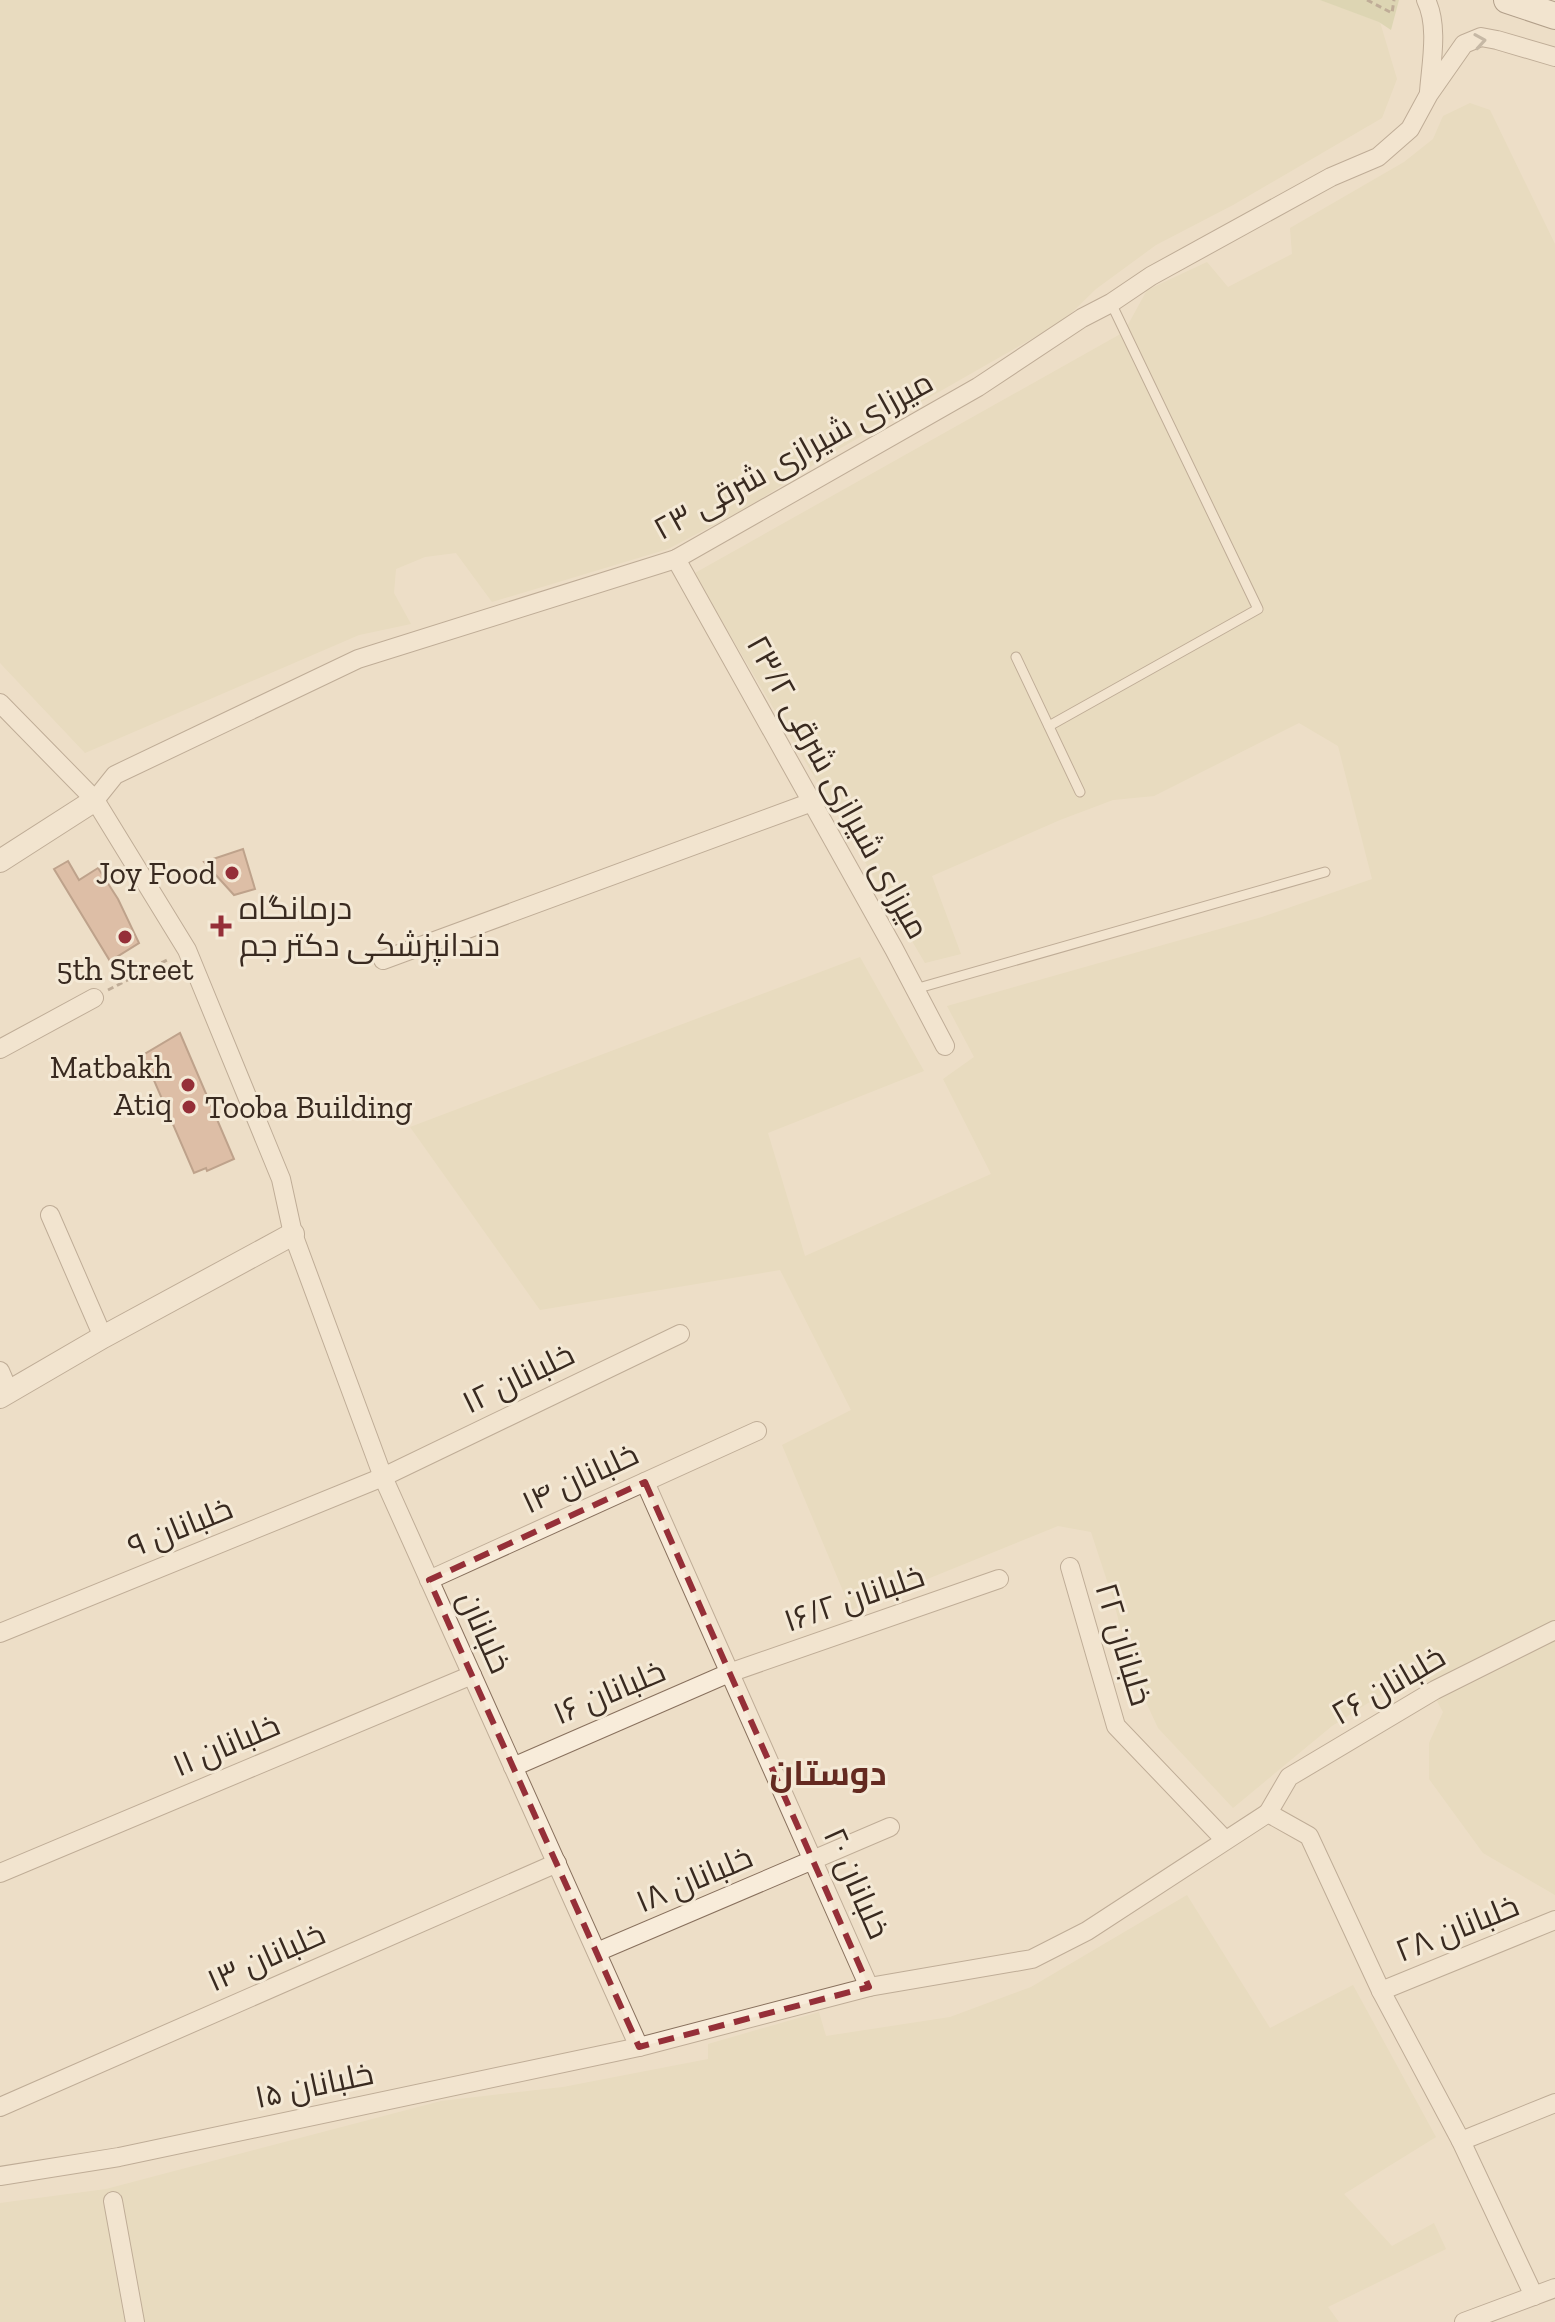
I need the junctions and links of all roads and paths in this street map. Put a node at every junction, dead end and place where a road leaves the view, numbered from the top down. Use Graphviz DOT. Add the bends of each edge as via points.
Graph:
graph roads {
  1 [pos="1367,0"];
  2 [pos="1394,0"];
  3 [pos="1426,0"];
  4 [pos="1507,0"];
  5 [pos="1555,16"];
  6 [pos="1555,57"];
  7 [pos="1429,94"];
  8 [pos="1111,303"];
  9 [pos="676,559"];
  10 [pos="1016,657"];
  11 [pos="0,703"];
  12 [pos="1049,726"];
  13 [pos="1080,792"];
  14 [pos="95,800"];
  15 [pos="812,802"];
  16 [pos="0,861"];
  17 [pos="1325,872"];
  18 [pos="187,950"];
  19 [pos="383,960"];
  20 [pos="915,989"];
  21 [pos="94,998"];
  22 [pos="945,1046"];
  23 [pos="0,1049"];
  24 [pos="50,1215"];
  25 [pos="293,1234"];
  26 [pos="680,1334"];
  27 [pos="103,1337"];
  28 [pos="0,1371"];
  29 [pos="5,1395"];
  30 [pos="757,1431"];
  31 [pos="383,1477"];
  32 [pos="645,1482"];
  33 [pos="1070,1567"];
  34 [pos="999,1579"];
  35 [pos="429,1580"];
  36 [pos="1555,1630"];
  37 [pos="0,1633"];
  38 [pos="729,1673"];
  39 [pos="472,1675"];
  40 [pos="513,1767"];
  41 [pos="1268,1813"];
  42 [pos="890,1827"];
  43 [pos="1225,1840"];
  44 [pos="815,1861"];
  45 [pos="557,1863"];
  46 [pos="2,1872"];
  47 [pos="1555,1920"];
  48 [pos="597,1952"];
  49 [pos="869,1987"];
  50 [pos="1381,1991"];
  51 [pos="639,2047"];
  52 [pos="1555,2103"];
  53 [pos="0,2107"];
  54 [pos="1461,2141"];
  55 [pos="0,2176"];
  56 [pos="113,2201"];
  57 [pos="1555,2288"];
  58 [pos="1534,2296"];
  59 [pos="135,2322"];
  60 [pos="1464,2322"];
  1 -- 2 [label="path" via="1392,13"];
  3 -- 7 [label="street" via="1433,40"];
  4 -- 5 [label="main road"];
  7 -- 6 [label="street, ۲۳ میرزای شیرازی شرقی, one-way" via="1464,44 1481,37"];
  7 -- 8 [label="street, ۲۳ میرزای شیرازی شرقی" via="1410,129 1378,157 1303,192"];
  8 -- 9 [label="street, ۲۳ میرزای شیرازی شرقی" via="978,387"];
  8 -- 12 [label="lane" via="1258,609"];
  9 -- 14 [label="street, ۲۳ میرزای شیرازی شرقی" via="358,659 115,775"];
  9 -- 15 [label="street, ۲۳/۲ میرزای شیرازی شرقی"];
  10 -- 12 [label="lane"];
  11 -- 14 [label="street, خلبانان"];
  12 -- 13 [label="lane"];
  14 -- 16 [label="street"];
  14 -- 18 [label="street, خلبانان"];
  15 -- 19 [label="street"];
  15 -- 20 [label="street, ۲۳/۲ میرزای شیرازی شرقی"];
  17 -- 20 [label="lane"];
  18 -- 21 [label="path"];
  18 -- 25 [label="street, خلبانان" via="281,1179"];
  20 -- 22 [label="street, ۲۳/۲ میرزای شیرازی شرقی"];
  21 -- 23 [label="street"];
  24 -- 27 [label="street"];
  25 -- 27 [label="street"];
  25 -- 31 [label="street, خلبانان"];
  26 -- 31 [label="street, ۱۲ خلبانان"];
  27 -- 29 [label="street"];
  28 -- 29 [label="street"];
  30 -- 32 [label="street, ۱۴ خلبانان"];
  31 -- 35 [label="street, خلبانان"];
  31 -- 37 [label="street, ۹ خلبانان"];
  32 -- 35 [label="street, ۱۴ خلبانان"];
  32 -- 38 [label="street, ۲۰ خلبانان"];
  33 -- 43 [label="street, ۲۲ خلبانان" via="1116,1726"];
  34 -- 38 [label="street, ۱۶/۲ خلبانان"];
  35 -- 39 [label="street, خلبانان"];
  36 -- 41 [label="street, ۲۶ خلبانان" via="1435,1690 1289,1777"];
  38 -- 40 [label="street, ۱۶ خلبانان"];
  38 -- 44 [label="street, ۲۰ خلبانان"];
  39 -- 40 [label="street, خلبانان"];
  39 -- 46 [label="street, ۱۱ خلبانان"];
  40 -- 45 [label="street, خلبانان"];
  41 -- 43 [label="street, ۱۵ خلبانان"];
  41 -- 50 [label="street" via="1309,1836"];
  42 -- 44 [label="street, ۱۸ خلبانان"];
  43 -- 49 [label="street, ۱۵ خلبانان" via="1087,1931 1032,1959"];
  44 -- 48 [label="street, ۱۸ خلبانان"];
  44 -- 49 [label="street, ۲۰ خلبانان"];
  45 -- 48 [label="street, خلبانان"];
  45 -- 53 [label="street, ۱۳ خلبانان"];
  47 -- 50 [label="street, ۲۸ خلبانان"];
  48 -- 51 [label="street, خلبانان"];
  49 -- 51 [label="street, ۱۵ خلبانان"];
  50 -- 54 [label="street"];
  51 -- 55 [label="street, ۱۵ خلبانان" via="119,2157"];
  52 -- 54 [label="street"];
  54 -- 58 [label="street"];
  56 -- 59 [label="street"];
  57 -- 58 [label="street"];
  58 -- 60 [label="street"];
}
